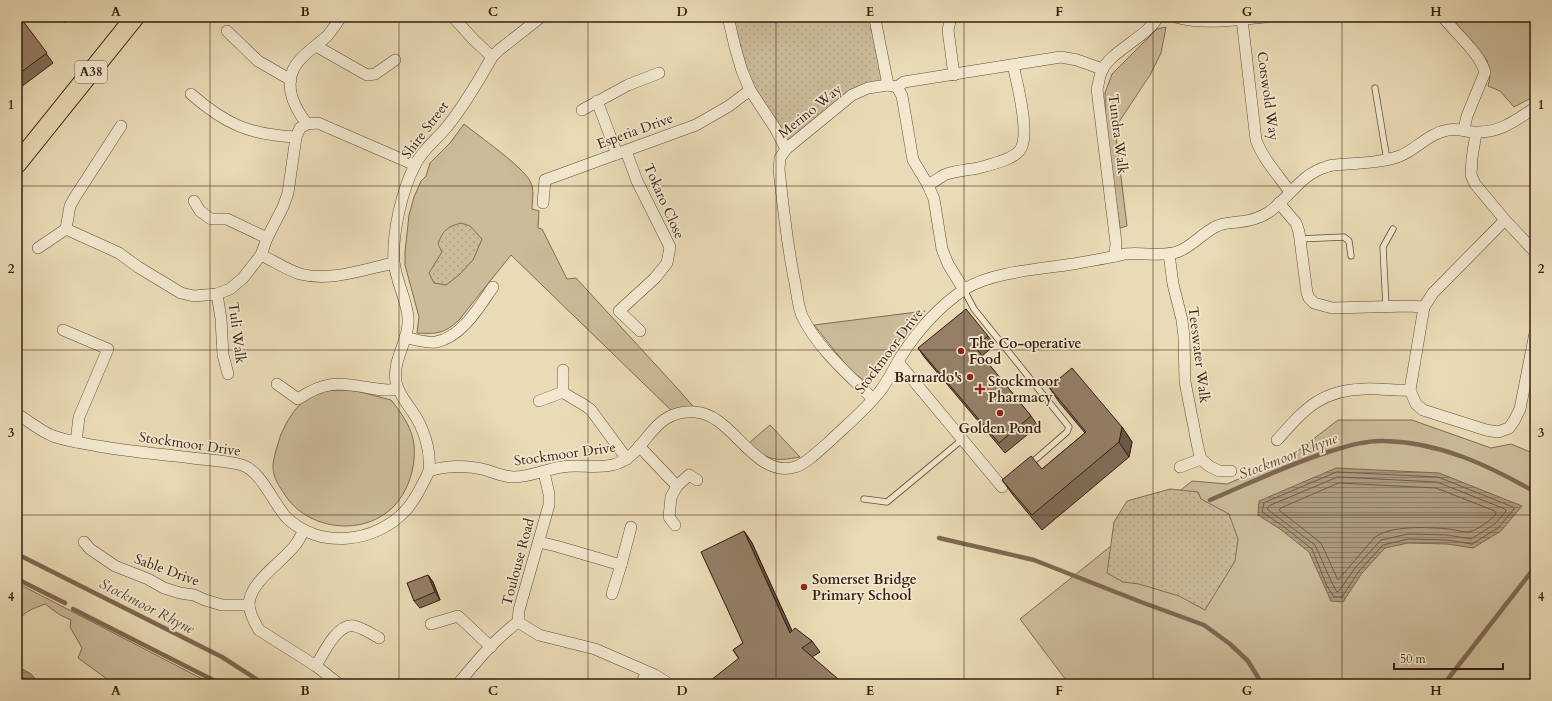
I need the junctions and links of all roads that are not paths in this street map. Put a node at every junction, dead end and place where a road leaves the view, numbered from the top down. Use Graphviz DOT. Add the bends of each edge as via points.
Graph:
graph roads {
  1 [pos="135,17"];
  2 [pos="341,17"];
  3 [pos="453,17"];
  4 [pos="541,17"];
  5 [pos="728,17"];
  6 [pos="951,17"];
  7 [pos="1158,17"];
  8 [pos="1175,17"];
  9 [pos="1265,17"];
  10 [pos="1443,17"];
  11 [pos="875,19"];
  12 [pos="1242,20"];
  13 [pos="227,31"];
  14 [pos="316,46"];
  15 [pos="492,57"];
  16 [pos="395,60"];
  17 [pos="1012,65"];
  18 [pos="1102,70"];
  19 [pos="659,73"];
  20 [pos="954,75"];
  21 [pos="291,80"];
  22 [pos="892,86"];
  23 [pos="1376,88"];
  24 [pos="750,90"];
  25 [pos="191,94"];
  26 [pos="597,101"];
  27 [pos="1535,108"];
  28 [pos="582,110"];
  29 [pos="307,124"];
  30 [pos="121,126"];
  31 [pos="1464,130"];
  32 [pos="1476,133"];
  33 [pos="296,137"];
  34 [pos="786,149"];
  35 [pos="621,152"];
  36 [pos="1387,160"];
  37 [pos="17,164"];
  38 [pos="415,165"];
  39 [pos="928,185"];
  40 [pos="1290,192"];
  41 [pos="194,201"];
  42 [pos="543,203"];
  43 [pos="1280,203"];
  44 [pos="1505,220"];
  45 [pos="66,229"];
  46 [pos="1393,229"];
  47 [pos="267,238"];
  48 [pos="1300,239"];
  49 [pos="38,248"];
  50 [pos="1535,252"];
  51 [pos="1169,254"];
  52 [pos="261,255"];
  53 [pos="1115,256"];
  54 [pos="1351,256"];
  55 [pos="394,262"];
  56 [pos="493,287"];
  57 [pos="964,290"];
  58 [pos="217,294"];
  59 [pos="1386,307"];
  60 [pos="1424,307"];
  61 [pos="63,330"];
  62 [pos="640,331"];
  63 [pos="1535,333"];
  64 [pos="405,337"];
  65 [pos="898,362"];
  66 [pos="563,370"];
  67 [pos="228,374"];
  68 [pos="277,384"];
  69 [pos="398,388"];
  70 [pos="1410,390"];
  71 [pos="563,392"];
  72 [pos="873,399"];
  73 [pos="539,401"];
  74 [pos="17,414"];
  75 [pos="963,439"];
  76 [pos="1277,440"];
  77 [pos="76,442"];
  78 [pos="639,446"];
  79 [pos="627,459"];
  80 [pos="1201,459"];
  81 [pos="1026,467"];
  82 [pos="1180,467"];
  83 [pos="1230,470"];
  84 [pos="429,471"];
  85 [pos="544,472"];
  86 [pos="697,480"];
  87 [pos="1005,484"];
  88 [pos="677,486"];
  89 [pos="864,499"];
  90 [pos="675,525"];
  91 [pos="631,527"];
  92 [pos="304,531"];
  93 [pos="84,542"];
  94 [pos="539,542"];
  95 [pos="621,565"];
  96 [pos="612,594"];
  97 [pos="249,606"];
  98 [pos="518,622"];
  99 [pos="431,624"];
  100 [pos="379,638"];
  101 [pos="490,647"];
  102 [pos="316,666"];
  103 [pos="647,672"];
  104 [pos="339,684"];
  105 [pos="458,684"];
  106 [pos="641,684"];
  107 [pos="669,684"];
  1 -- 37 [label="main road, A38"];
  2 -- 14 [label="street"];
  3 -- 15 [label="street"];
  4 -- 15 [label="street, Shire Street"];
  5 -- 24 [label="street" via="734,47"];
  6 -- 20 [label="street" via="948,30"];
  7 -- 18 [label="street, Tundra Walk" via="1150,29 1120,51"];
  8 -- 12 [label="street" via="1198,21"];
  9 -- 12 [label="street"];
  10 -- 31 [label="street" via="1478,56 1485,72"];
  11 -- 22 [label="street"];
  12 -- 40 [label="street, Cotswold Way" via="1256,140"];
  13 -- 21 [label="street" via="258,61"];
  14 -- 16 [label="street" via="367,74 375,74"];
  14 -- 21 [label="street" via="298,62 292,71"];
  15 -- 38 [label="street, Shire Street" via="460,110"];
  17 -- 18 [label="street, Merino Way" via="1061,57"];
  17 -- 20 [label="street, Merino Way"];
  17 -- 39 [label="street" via="1024,119 1020,150 999,162 945,175"];
  18 -- 53 [label="street, Tundra Walk" via="1097,89 1113,212"];
  19 -- 26 [label="street"];
  20 -- 22 [label="street, Merino Way"];
  21 -- 29 [label="street" via="291,96"];
  22 -- 34 [label="street, Merino Way" via="868,88 852,95"];
  22 -- 39 [label="street" via="902,96 913,160"];
  23 -- 36 [label="lane"];
  24 -- 34 [label="street"];
  24 -- 35 [label="street, Esperia Drive" via="729,106 696,125"];
  25 -- 33 [label="street" via="213,112 242,128 264,134"];
  26 -- 28 [label="street"];
  26 -- 35 [label="street"];
  27 -- 32 [label="street" via="1505,127"];
  29 -- 33 [label="street" via="300,128"];
  29 -- 38 [label="street" via="318,123"];
  30 -- 45 [label="street" via="70,206"];
  31 -- 32 [label="street"];
  31 -- 36 [label="street" via="1438,132 1402,155"];
  32 -- 44 [label="street" via="1471,175 1475,184"];
  33 -- 47 [label="street" via="288,192"];
  34 -- 72 [label="street, Merino Way" via="780,158 779,169 788,245 801,314 828,353"];
  35 -- 42 [label="street, Esperia Drive" via="545,180"];
  35 -- 62 [label="street, Tokaro Close" via="670,247 667,263 655,278 619,311"];
  36 -- 40 [label="street" via="1327,166 1311,174"];
  38 -- 55 [label="street, Shire Street" via="400,208"];
  39 -- 57 [label="street" via="934,199 942,249"];
  40 -- 43 [label="street"];
  41 -- 47 [label="street" via="200,211 211,218 227,219"];
  43 -- 48 [label="street" via="1296,223"];
  43 -- 51 [label="street" via="1259,217 1217,226 1185,249"];
  44 -- 50 [label="street"];
  44 -- 60 [label="street" via="1433,293"];
  45 -- 49 [label="street"];
  45 -- 58 [label="street" via="119,253 181,293 194,296"];
  46 -- 59 [label="lane" via="1383,247"];
  47 -- 52 [label="street"];
  48 -- 54 [label="lane" via="1344,237 1349,241"];
  48 -- 59 [label="street" via="1307,293 1314,303 1332,308"];
  51 -- 53 [label="street, Stockmoor Drive" via="1136,252"];
  51 -- 80 [label="street, Teeswater Walk" via="1182,320 1185,382"];
  52 -- 55 [label="street" via="293,271 322,276 338,276"];
  52 -- 58 [label="street" via="243,278 230,289"];
  53 -- 57 [label="street, Stockmoor Drive" via="1005,275 975,283"];
  55 -- 64 [label="street, Shire Street" via="408,317"];
  56 -- 64 [label="street" via="467,322 452,335 430,342"];
  57 -- 65 [label="street, Stockmoor Drive" via="920,330"];
  57 -- 81 [label="lane" via="974,309 1069,427 1067,432"];
  58 -- 67 [label="street, Tuli Walk" via="223,355"];
  59 -- 60 [label="street"];
  60 -- 70 [label="street"];
  61 -- 77 [label="street" via="108,349 79,416"];
  63 -- 70 [label="street" via="1520,408 1509,428 1498,432 1486,430 1423,410 1416,404"];
  64 -- 69 [label="street, Shire Street" via="397,361"];
  65 -- 72 [label="street, Stockmoor Drive"];
  65 -- 75 [label="street"];
  66 -- 71 [label="street"];
  68 -- 69 [label="street" via="298,398 318,387 328,385 351,385 389,391"];
  69 -- 84 [label="street, Shire Street" via="420,423 425,436 430,462"];
  70 -- 76 [label="street" via="1348,390 1325,396 1300,415"];
  71 -- 73 [label="street"];
  71 -- 79 [label="street" via="591,410"];
  72 -- 78 [label="street, Stockmoor Drive" via="824,447 798,467 782,469 767,463 718,421 698,412 671,415"];
  74 -- 77 [label="street, Stockmoor Drive" via="43,432"];
  75 -- 87 [label="street"];
  75 -- 89 [label="lane" via="887,502"];
  77 -- 92 [label="street, Stockmoor Drive" via="217,460 249,468 256,474 278,508"];
  78 -- 79 [label="street, Stockmoor Drive"];
  78 -- 88 [label="street"];
  79 -- 85 [label="street, Stockmoor Drive" via="612,465 564,466"];
  80 -- 82 [label="street"];
  80 -- 83 [label="street" via="1219,471"];
  84 -- 85 [label="street, Stockmoor Drive" via="443,466 459,466 514,477"];
  84 -- 92 [label="street, Stockmoor Drive" via="407,509 397,519 375,532 342,538"];
  85 -- 94 [label="street, Toulouse Road" via="549,505"];
  86 -- 88 [label="street" via="689,475"];
  88 -- 90 [label="street" via="671,497 669,518"];
  91 -- 95 [label="street"];
  92 -- 97 [label="street" via="296,544 259,581"];
  93 -- 97 [label="street, Sable Drive" via="115,566 164,588 222,605"];
  94 -- 95 [label="street"];
  94 -- 98 [label="street, Toulouse Road" via="519,610"];
  95 -- 96 [label="street"];
  97 -- 102 [label="street" via="260,630"];
  98 -- 101 [label="street, Toulouse Road"];
  98 -- 103 [label="street" via="539,635 594,649"];
  99 -- 101 [label="street" via="458,616"];
  100 -- 102 [label="street" via="353,626 345,627 332,640"];
  101 -- 105 [label="street, Toulouse Road"];
  102 -- 104 [label="street"];
  103 -- 106 [label="street"];
  103 -- 107 [label="street"];
}
